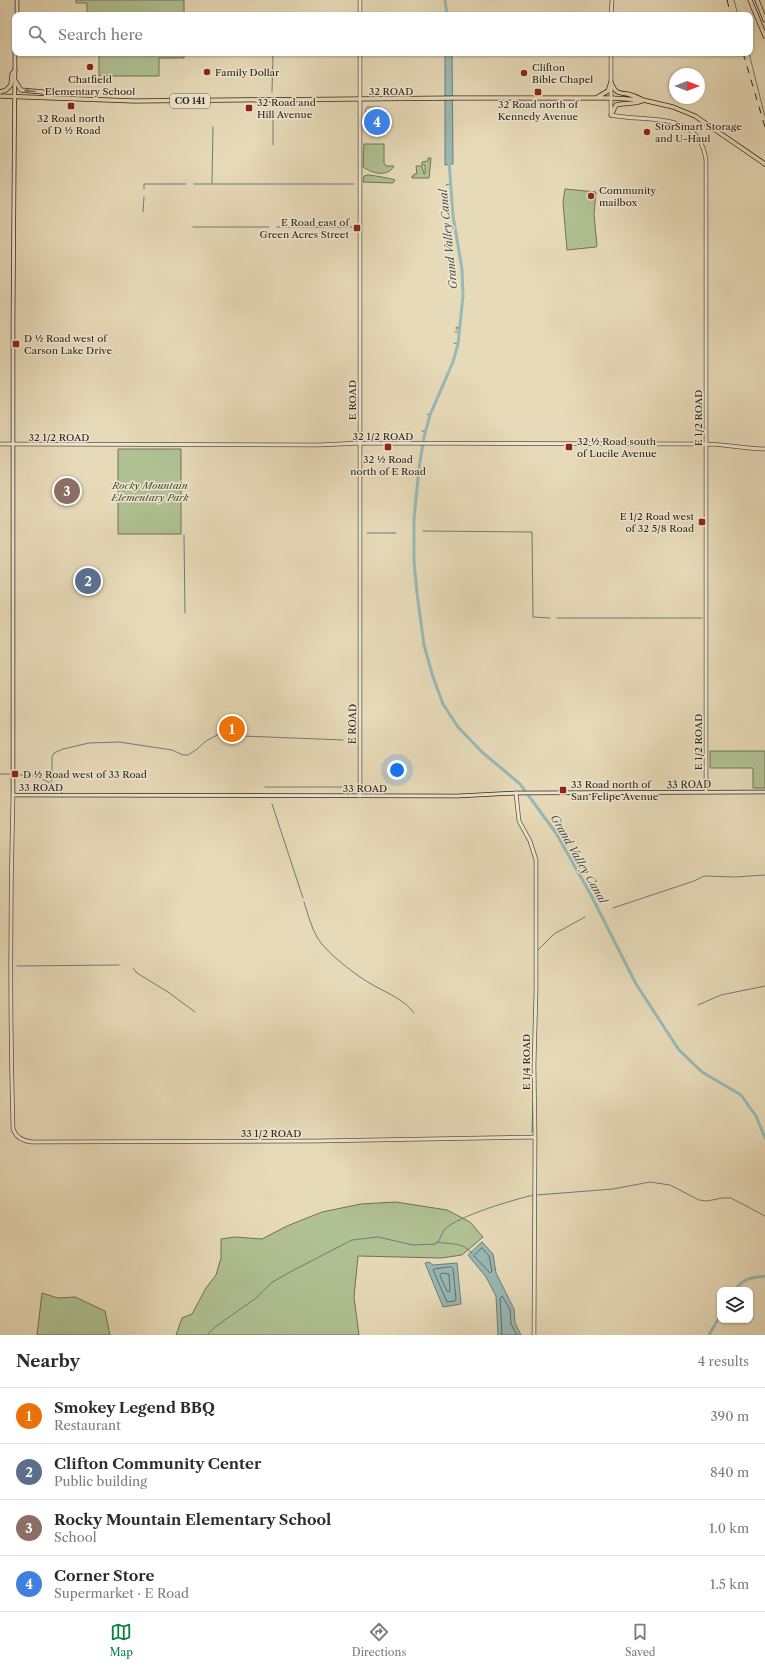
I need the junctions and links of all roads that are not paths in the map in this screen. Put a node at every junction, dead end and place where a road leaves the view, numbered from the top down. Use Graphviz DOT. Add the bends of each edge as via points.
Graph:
graph roads {
  1 [pos="17,0"];
  2 [pos="360,0"];
  3 [pos="612,0"];
  4 [pos="750,0"];
  5 [pos="757,0"];
  6 [pos="17,12"];
  7 [pos="360,12"];
  8 [pos="612,12"];
  9 [pos="765,20"];
  10 [pos="765,36"];
  11 [pos="15,56"];
  12 [pos="360,56"];
  13 [pos="611,56"];
  14 [pos="14,70"];
  15 [pos="14,79"];
  16 [pos="611,82"];
  17 [pos="0,92"];
  18 [pos="0,96"];
  19 [pos="14,96"];
  20 [pos="51,98"];
  21 [pos="595,98"];
  22 [pos="611,98"];
  23 [pos="360,99"];
  24 [pos="643,100"];
  25 [pos="611,115"];
  26 [pos="764,163"];
  27 [pos="360,443"];
  28 [pos="0,444"];
  29 [pos="13,444"];
  30 [pos="706,444"];
  31 [pos="765,449"];
  32 [pos="706,792"];
  33 [pos="765,792"];
  34 [pos="516,793"];
  35 [pos="13,795"];
  36 [pos="360,796"];
  37 [pos="535,1137"];
  38 [pos="534,1335"];
  1 -- 6 [label="street"];
  2 -- 7 [label="street"];
  3 -- 8 [label="street"];
  4 -- 10 [label="main road"];
  5 -- 9 [label="main road"];
  11 -- 14 [label="street"];
  12 -- 23 [label="street, E ROAD"];
  13 -- 16 [label="street"];
  14 -- 15 [label="street"];
  14 -- 17 [label="main road" via="11,85"];
  15 -- 19 [label="street"];
  20 -- 15 [label="main road, one-way" via="43,92 21,90"];
  16 -- 21 [label="main road" via="608,91"];
  16 -- 22 [label="street"];
  16 -- 24 [label="main road" via="617,92"];
  18 -- 19 [label="main road, 32 ROAD / CO 141"];
  19 -- 20 [label="main road, 32 ROAD / CO 141"];
  19 -- 29 [label="street"];
  20 -- 23 [label="main road, 32 ROAD / CO 141" via="134,101"];
  21 -- 22 [label="main road, 32 ROAD / CO 141"];
  21 -- 23 [label="main road, 32 ROAD / CO 141"];
  22 -- 24 [label="main road, 32 ROAD / CO 141"];
  22 -- 25 [label="street"];
  23 -- 27 [label="street, E ROAD"];
  24 -- 25 [label="main road" via="635,104 616,105"];
  24 -- 26 [label="main road, 32 ROAD / CO 141" via="673,107 695,116"];
  25 -- 30 [label="street, E 1/2 ROAD" via="672,122 696,136 704,150 707,167"];
  27 -- 29 [label="street, 32 1/2 ROAD"];
  27 -- 30 [label="street, 32 1/2 ROAD"];
  27 -- 36 [label="street, E ROAD"];
  28 -- 29 [label="street, 32 1/2 ROAD"];
  29 -- 35 [label="street"];
  30 -- 31 [label="street, 32 1/2 ROAD"];
  30 -- 32 [label="street, E 1/2 ROAD"];
  32 -- 33 [label="street, 33 ROAD"];
  32 -- 34 [label="street, 33 ROAD"];
  34 -- 36 [label="street, 33 ROAD"];
  34 -- 37 [label="street, E 1/4 ROAD" via="519,821 530,841 536,860"];
  35 -- 36 [label="street, 33 ROAD"];
  35 -- 37 [label="street, 33 1/2 ROAD" via="10,906 11,1057 13,1129 22,1140 317,1141"];
  37 -- 38 [label="street, E 1/4 ROAD"];
}
